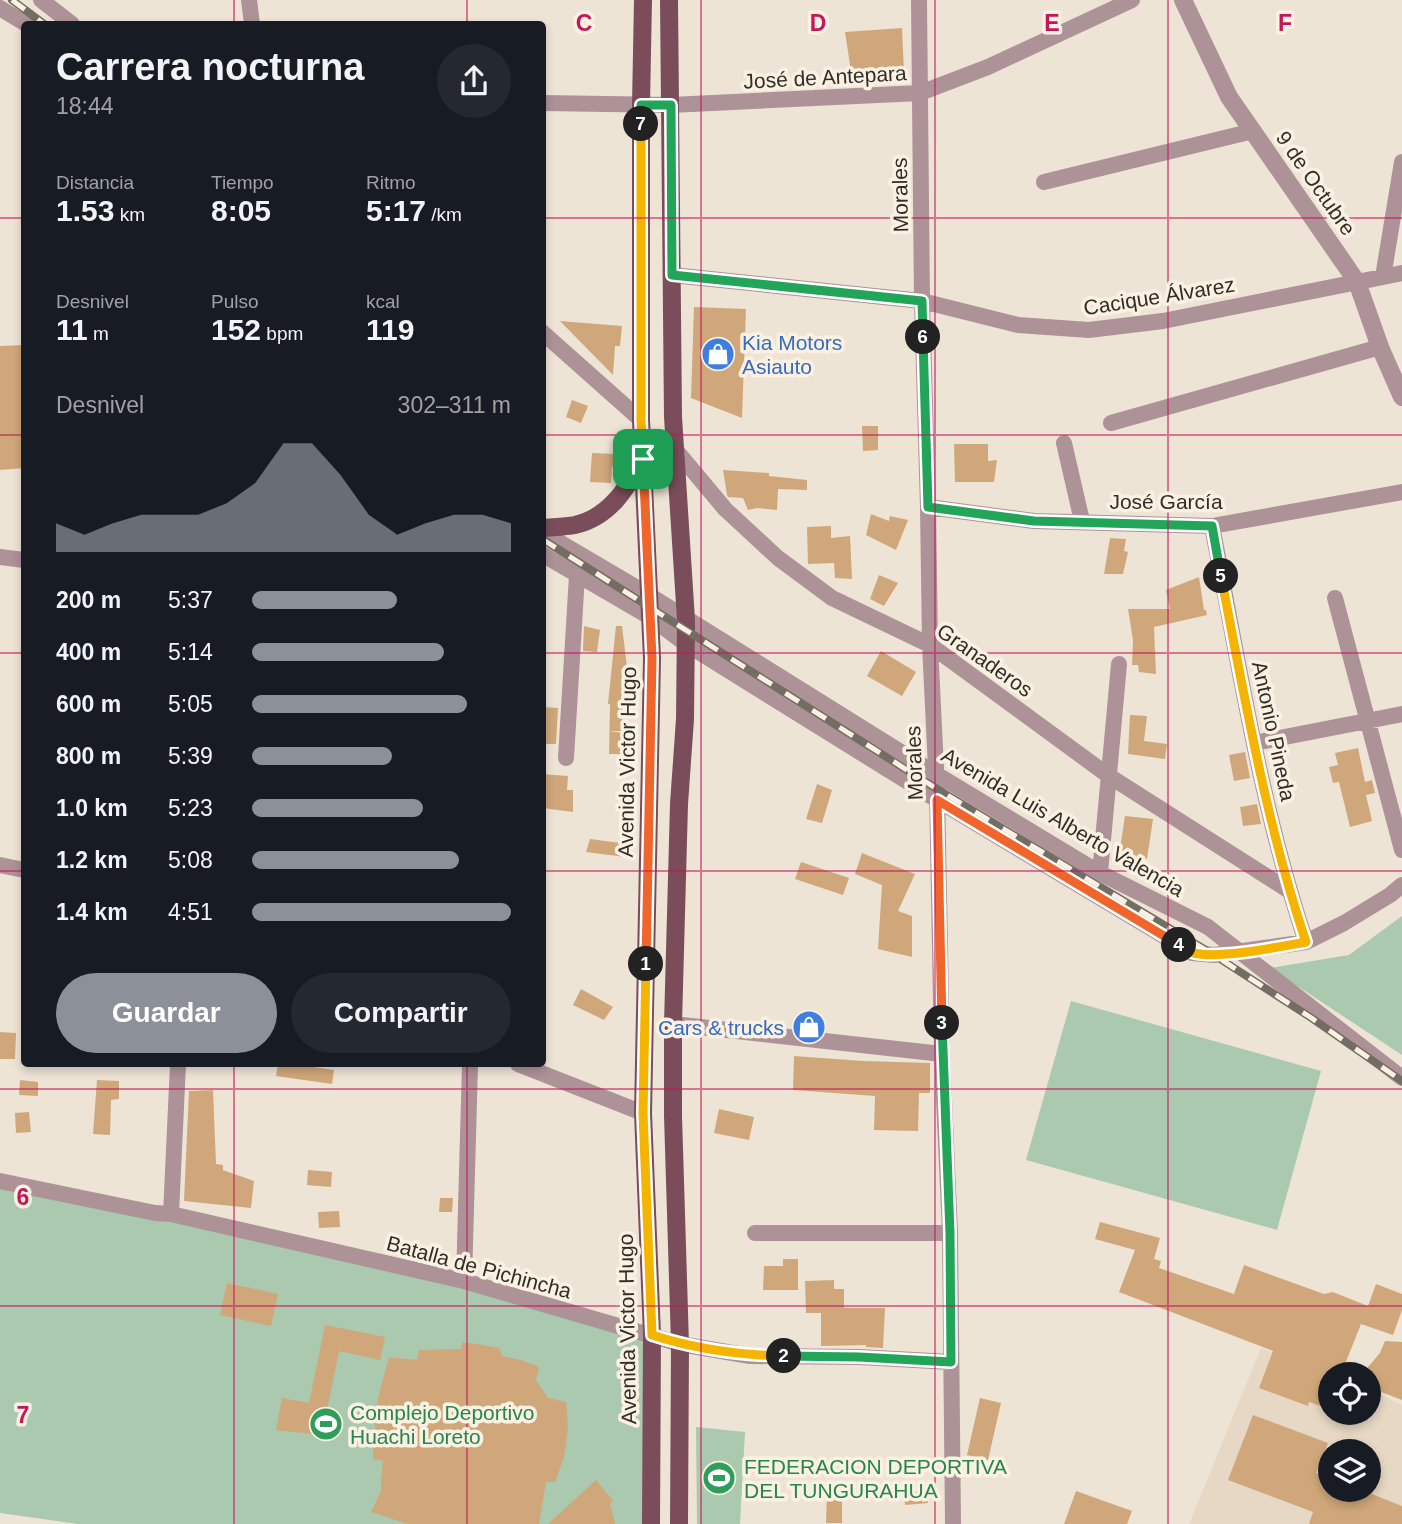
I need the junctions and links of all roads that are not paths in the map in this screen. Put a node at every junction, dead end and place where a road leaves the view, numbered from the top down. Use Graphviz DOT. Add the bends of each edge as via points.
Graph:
graph roads {
  1 [pos="41,0"];
  2 [pos="249,0"];
  3 [pos="643,0"];
  4 [pos="669,0"];
  5 [pos="919,0"];
  6 [pos="1132,0"];
  7 [pos="1183,0"];
  8 [pos="0,8"];
  9 [pos="21,21"];
  10 [pos="68,21"];
  11 [pos="252,21"];
  12 [pos="920,93"];
  13 [pos="546,103"];
  14 [pos="641,105"];
  15 [pos="671,105"];
  16 [pos="1253,131"];
  17 [pos="1402,162"];
  18 [pos="1044,182"];
  19 [pos="1402,273"];
  20 [pos="672,275"];
  21 [pos="1383,277"];
  22 [pos="1357,282"];
  23 [pos="922,301"];
  24 [pos="546,336"];
  25 [pos="1380,347"];
  26 [pos="1402,397"];
  27 [pos="641,420"];
  28 [pos="1111,423"];
  29 [pos="1064,443"];
  30 [pos="674,448"];
  31 [pos="643,459"];
  32 [pos="1402,492"];
  33 [pos="928,507"];
  34 [pos="1082,521"];
  35 [pos="1212,526"];
  36 [pos="546,529"];
  37 [pos="546,532"];
  38 [pos="546,556"];
  39 [pos="0,557"];
  40 [pos="21,560"];
  41 [pos="577,575"];
  42 [pos="649,595"];
  43 [pos="1335,597"];
  44 [pos="650,617"];
  45 [pos="686,620"];
  46 [pos="686,644"];
  47 [pos="930,645"];
  48 [pos="1119,664"];
  49 [pos="1402,714"];
  50 [pos="1367,720"];
  51 [pos="1254,743"];
  52 [pos="566,758"];
  53 [pos="936,774"];
  54 [pos="1109,776"];
  55 [pos="937,800"];
  56 [pos="1402,850"];
  57 [pos="0,865"];
  58 [pos="21,869"];
  59 [pos="1101,873"];
  60 [pos="1402,885"];
  61 [pos="1289,891"];
  62 [pos="1306,942"];
  63 [pos="1240,952"];
  64 [pos="673,1024"];
  65 [pos="942,1054"];
  66 [pos="178,1067"];
  67 [pos="470,1067"];
  68 [pos="526,1067"];
  69 [pos="1402,1078"];
  70 [pos="643,1113"];
  71 [pos="0,1181"];
  72 [pos="171,1214"];
  73 [pos="755,1233"];
  74 [pos="950,1233"];
  75 [pos="464,1282"];
  76 [pos="652,1335"];
  77 [pos="680,1344"];
  78 [pos="951,1362"];
  79 [pos="651,1524"];
  80 [pos="678,1524"];
  81 [pos="953,1524"];
  1 -- 10 [label="street"];
  2 -- 11 [label="street"];
  3 -- 14 [label="main road, Avenida Victor Hugo"];
  4 -- 15 [label="main road"];
  5 -- 12 [label="street, Morales"];
  6 -- 12 [label="street, José de Antepara" via="988,67"];
  7 -- 16 [label="street, 9 de Octubre" via="1229,97"];
  8 -- 9 [label="street"];
  12 -- 15 [label="street, José de Antepara"];
  12 -- 23 [label="street, Morales"];
  13 -- 14 [label="street, José de Antepara"];
  14 -- 15 [label="street, José de Antepara"];
  14 -- 27 [label="main road, Avenida Victor Hugo"];
  15 -- 20 [label="main road"];
  16 -- 18 [label="street"];
  16 -- 22 [label="street, 9 de Octubre"];
  17 -- 21 [label="street"];
  19 -- 21 [label="street, Cacique Álvarez"];
  20 -- 23 [label="street, Cacique Álvarez"];
  20 -- 30 [label="main road"];
  21 -- 22 [label="street, Cacique Álvarez"];
  22 -- 23 [label="street, Cacique Álvarez" via="1163,321 1088,330 1018,325"];
  22 -- 25 [label="street, 9 de Octubre"];
  23 -- 33 [label="street, Morales"];
  24 -- 27 [label="street"];
  25 -- 26 [label="street, 9 de Octubre"];
  25 -- 28 [label="street"];
  27 -- 31 [label="main road, Avenida Victor Hugo"];
  29 -- 34 [label="street"];
  30 -- 45 [label="main road"];
  30 -- 47 [label="street, Granaderos" via="725,509 778,558 832,598"];
  31 -- 36 [label="main road" via="629,485 595,519"];
  31 -- 42 [label="main road, Avenida Victor Hugo"];
  32 -- 35 [label="street, José García"];
  33 -- 34 [label="street, José García" via="1034,521"];
  33 -- 47 [label="street, Morales"];
  34 -- 35 [label="street, José García"];
  35 -- 51 [label="street, Antonio Pineda"];
  37 -- 42 [label="street, Avenida Luis Alberto Valencia"];
  38 -- 41 [label="street, Avenida Luis Alberto Valencia"];
  39 -- 40 [label="street"];
  41 -- 44 [label="street, Avenida Luis Alberto Valencia"];
  41 -- 52 [label="street"];
  42 -- 44 [label="main road, Avenida Victor Hugo"];
  42 -- 45 [label="street, Avenida Luis Alberto Valencia"];
  43 -- 50 [label="street"];
  44 -- 46 [label="street, Avenida Luis Alberto Valencia"];
  44 -- 70 [label="main road, Avenida Victor Hugo"];
  45 -- 46 [label="main road"];
  45 -- 53 [label="street, Avenida Luis Alberto Valencia"];
  46 -- 55 [label="street, Avenida Luis Alberto Valencia"];
  46 -- 64 [label="main road"];
  47 -- 53 [label="street, Morales"];
  47 -- 54 [label="street, Granaderos"];
  48 -- 54 [label="street"];
  49 -- 50 [label="street"];
  50 -- 51 [label="street"];
  50 -- 56 [label="street"];
  51 -- 61 [label="street, Antonio Pineda"];
  53 -- 55 [label="street, Morales"];
  53 -- 59 [label="street, Avenida Luis Alberto Valencia"];
  54 -- 59 [label="street"];
  54 -- 61 [label="street, Granaderos"];
  55 -- 63 [label="street, Avenida Luis Alberto Valencia" via="1192,953"];
  55 -- 65 [label="street, Morales"];
  57 -- 58 [label="street"];
  59 -- 63 [label="street, Avenida Luis Alberto Valencia" via="1208,927"];
  60 -- 62 [label="street"];
  61 -- 62 [label="street, Antonio Pineda"];
  62 -- 63 [label="street"];
  63 -- 69 [label="street, Avenida Luis Alberto Valencia"];
  64 -- 65 [label="street"];
  64 -- 77 [label="main road"];
  65 -- 74 [label="street, Morales"];
  66 -- 72 [label="street"];
  67 -- 75 [label="street"];
  68 -- 70 [label="street"];
  70 -- 76 [label="main road, Avenida Victor Hugo"];
  71 -- 72 [label="street, Batalla de Pichincha"];
  72 -- 75 [label="street, Batalla de Pichincha"];
  73 -- 74 [label="street"];
  74 -- 78 [label="street, Morales"];
  75 -- 76 [label="street, Batalla de Pichincha"];
  76 -- 77 [label="street, Batalla de Pichincha"];
  76 -- 79 [label="main road, Avenida Victor Hugo"];
  77 -- 78 [label="street, Batalla de Pichincha" via="750,1356"];
  77 -- 80 [label="main road"];
  78 -- 81 [label="street, Morales"];
}
